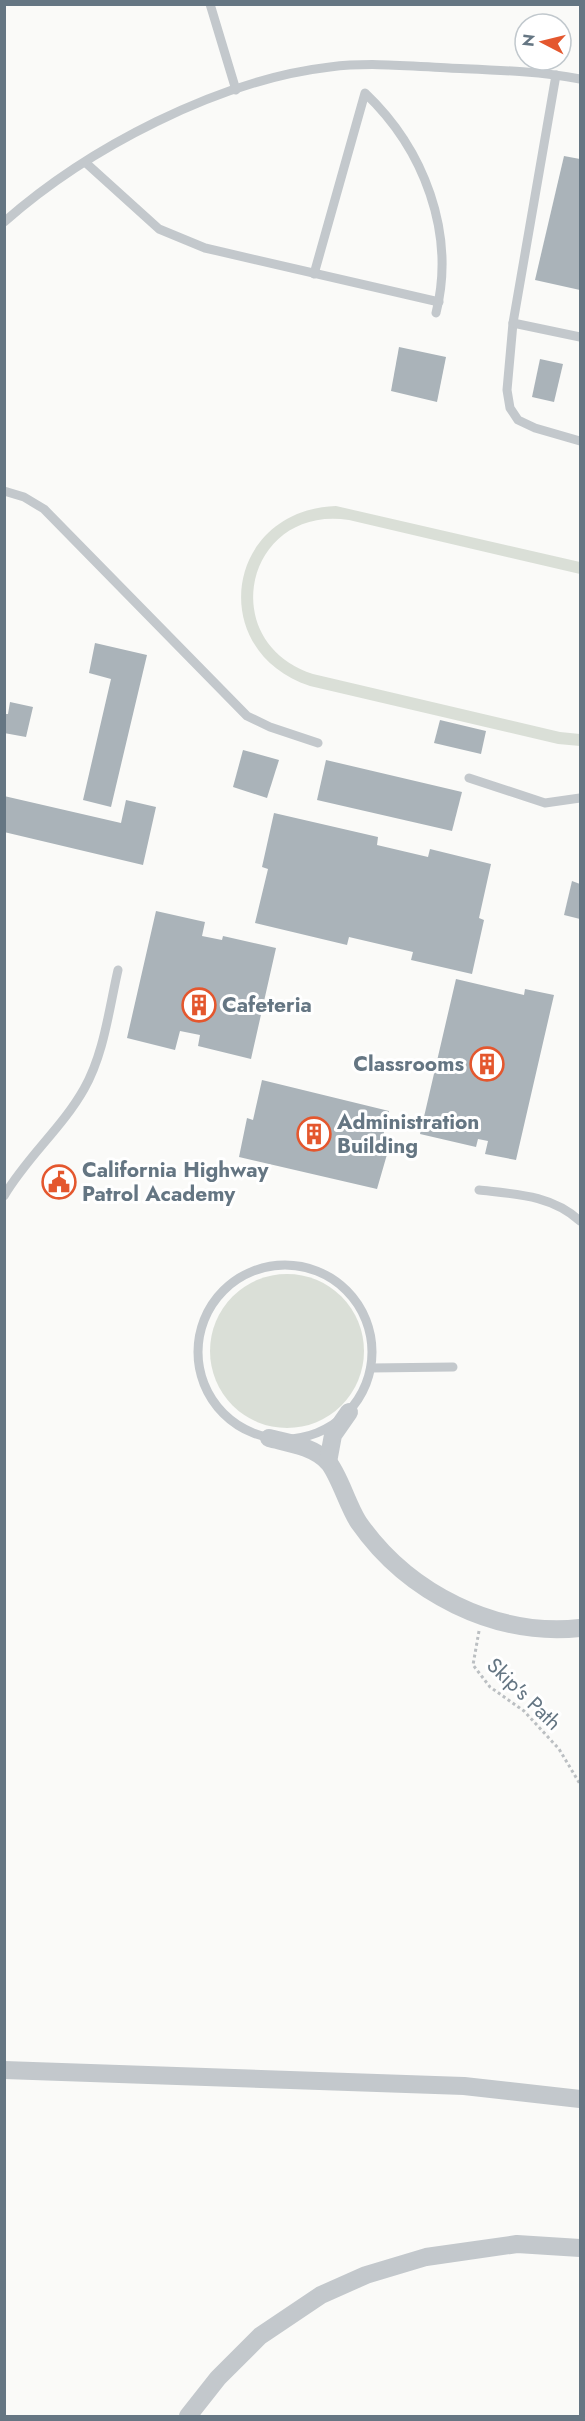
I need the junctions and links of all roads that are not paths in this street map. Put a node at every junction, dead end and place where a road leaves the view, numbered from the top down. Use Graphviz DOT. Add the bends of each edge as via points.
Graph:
graph roads {
  1 [pos="210,4"];
  2 [pos="556,75"];
  3 [pos="580,79"];
  4 [pos="236,90"];
  5 [pos="86,163"];
  6 [pos="4,222"];
  7 [pos="314,274"];
  8 [pos="439,302"];
  9 [pos="436,313"];
  10 [pos="513,323"];
  11 [pos="580,337"];
  12 [pos="580,441"];
  13 [pos="4,491"];
  14 [pos="318,743"];
  15 [pos="469,778"];
  16 [pos="580,798"];
  17 [pos="118,970"];
  18 [pos="478,1190"];
  19 [pos="4,1196"];
  20 [pos="580,1221"];
  21 [pos="453,1367"];
  22 [pos="371,1368"];
  23 [pos="349,1412"];
  24 [pos="269,1438"];
  25 [pos="328,1462"];
  26 [pos="580,1628"];
  27 [pos="4,2070"];
  28 [pos="580,2099"];
  29 [pos="580,2248"];
  30 [pos="188,2416"];
  1 -- 4 [label="lane"];
  2 -- 3 [label="lane"];
  2 -- 4 [label="lane" via="422,66 330,67"];
  2 -- 10 [label="lane"];
  4 -- 5 [label="lane" via="143,128"];
  5 -- 6 [label="lane" via="65,174"];
  5 -- 7 [label="lane" via="144,217 175,238"];
  7 -- 8 [label="lane"];
  7 -- 8 [label="lane" via="365,93 387,114 431,192 443,263"];
  8 -- 9 [label="lane"];
  10 -- 11 [label="lane"];
  10 -- 12 [label="lane" via="507,390 510,408 518,420"];
  13 -- 14 [label="lane" via="44,509 247,716 270,728"];
  15 -- 16 [label="lane" via="545,802"];
  17 -- 19 [label="lane" via="99,1053 85,1087"];
  18 -- 20 [label="lane" via="535,1197"];
  21 -- 22 [label="lane"];
  22 -- 23 [label="lane" via="363,1391"];
  22 -- 24 [label="lane" via="372,1336 361,1307 327,1275 282,1264 266,1266 237,1279 225,1288 207,1314 199,1343 200,1372 211,1398 230,1420"];
  23 -- 24 [label="lane" via="312,1435 291,1440"];
  23 -- 25 [label="street" via="333,1435"];
  24 -- 25 [label="street" via="308,1448"];
  25 -- 26 [label="street" via="359,1523 387,1556 417,1582 481,1617 561,1630"];
  27 -- 28 [label="street" via="464,2086"];
  29 -- 30 [label="street" via="517,2244 426,2257 366,2275 321,2295 260,2336 218,2378"];
}
